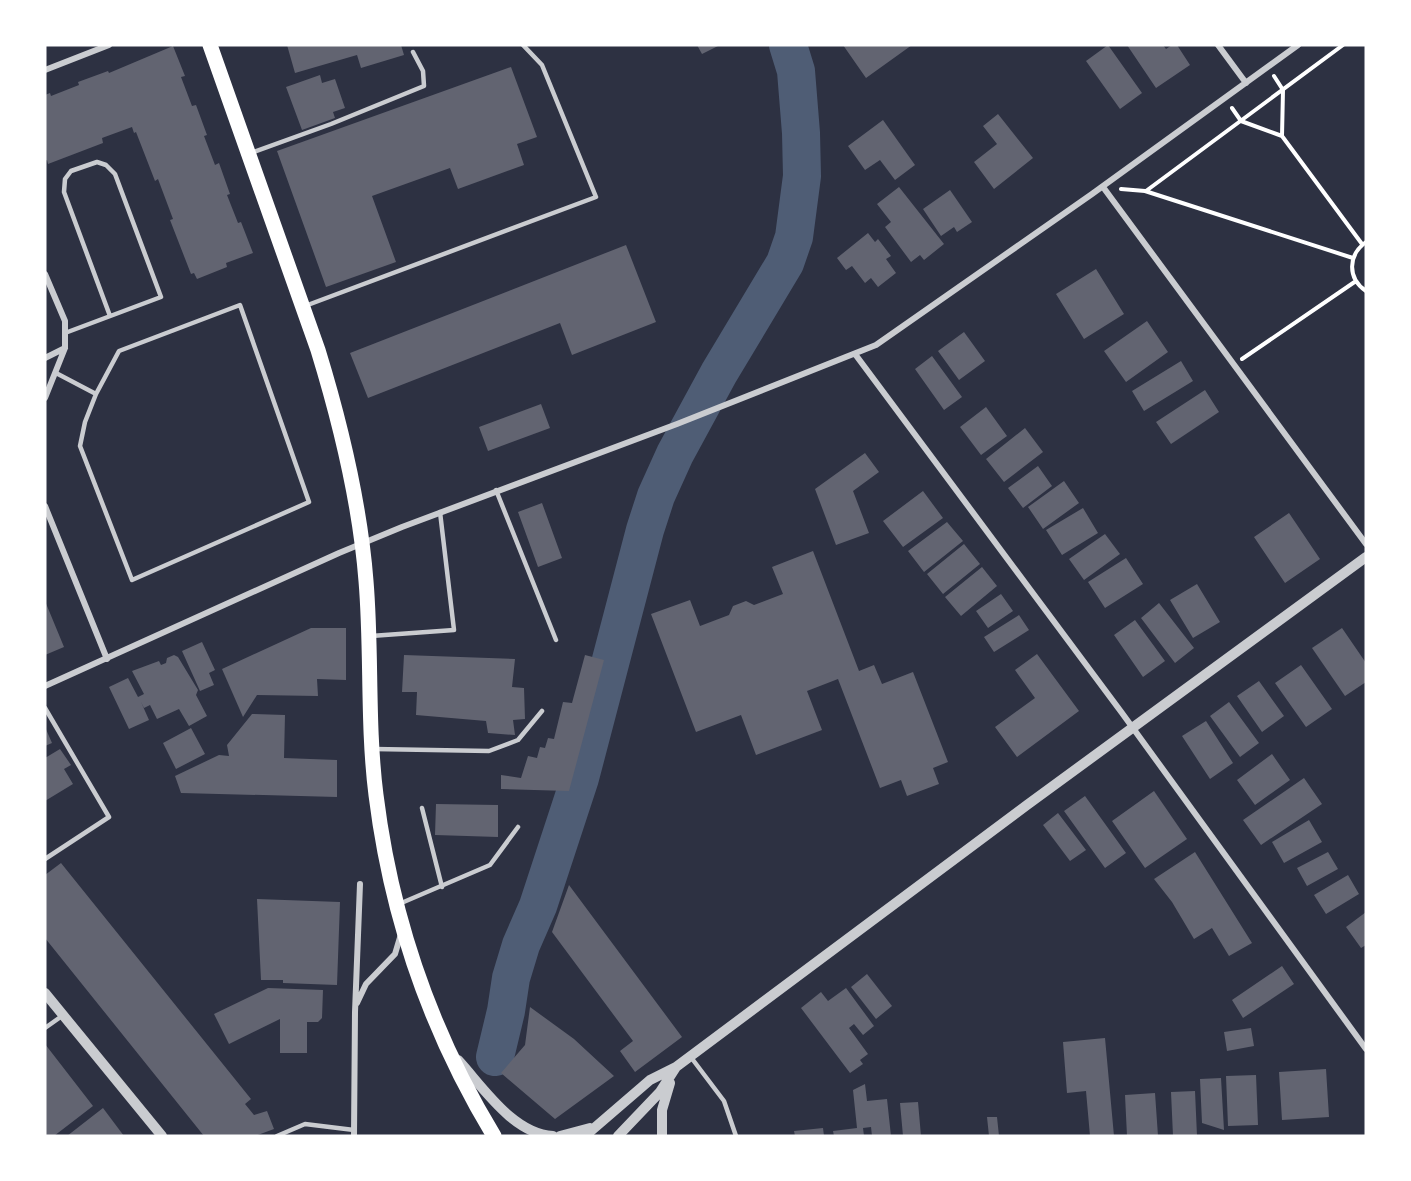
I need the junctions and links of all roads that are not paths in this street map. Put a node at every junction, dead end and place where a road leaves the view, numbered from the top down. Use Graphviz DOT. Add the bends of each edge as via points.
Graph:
graph roads {
  1 [pos="109,45"];
  2 [pos="210,45"];
  3 [pos="523,45"];
  4 [pos="1218,45"];
  5 [pos="1298,45"];
  6 [pos="413,52"];
  7 [pos="45,70"];
  8 [pos="1246,83"];
  9 [pos="249,154"];
  10 [pos="1103,187"];
  11 [pos="45,274"];
  12 [pos="303,307"];
  13 [pos="110,316"];
  14 [pos="65,333"];
  15 [pos="65,348"];
  16 [pos="855,354"];
  17 [pos="45,357"];
  18 [pos="56,373"];
  19 [pos="96,394"];
  20 [pos="45,398"];
  21 [pos="496,490"];
  22 [pos="45,506"];
  23 [pos="440,512"];
  24 [pos="362,543"];
  25 [pos="1366,544"];
  26 [pos="1366,556"];
  27 [pos="369,636"];
  28 [pos="556,640"];
  29 [pos="107,658"];
  30 [pos="45,686"];
  31 [pos="45,708"];
  32 [pos="542,711"];
  33 [pos="1133,728"];
  34 [pos="372,749"];
  35 [pos="422,808"];
  36 [pos="518,827"];
  37 [pos="45,859"];
  38 [pos="360,884"];
  39 [pos="442,887"];
  40 [pos="396,905"];
  41 [pos="401,922"];
  42 [pos="45,993"];
  43 [pos="355,1012"];
  44 [pos="63,1015"];
  45 [pos="45,1028"];
  46 [pos="448,1048"];
  47 [pos="1366,1049"];
  48 [pos="690,1056"];
  49 [pos="676,1067"];
  50 [pos="604,1120"];
  51 [pos="354,1133"];
  52 [pos="162,1136"];
  53 [pos="277,1136"];
  54 [pos="494,1136"];
  55 [pos="553,1136"];
  56 [pos="560,1136"];
  57 [pos="585,1136"];
  58 [pos="618,1136"];
  59 [pos="662,1136"];
  60 [pos="736,1136"];
  1 -- 7 [label="street"];
  2 -- 9 [label="highway"];
  3 -- 12 [label="lane" via="542,65 596,197"];
  4 -- 8 [label="street"];
  5 -- 8 [label="street"];
  6 -- 9 [label="lane" via="423,71 424,86"];
  8 -- 10 [label="street"];
  9 -- 12 [label="highway"];
  10 -- 16 [label="street" via="876,345"];
  10 -- 25 [label="street"];
  11 -- 14 [label="street" via="65,321"];
  12 -- 24 [label="highway" via="339,421"];
  13 -- 13 [label="lane" via="161,297 115,174 97,162 71,171 65,178 64,192"];
  13 -- 14 [label="lane"];
  14 -- 15 [label="street"];
  15 -- 17 [label="street"];
  15 -- 18 [label="street"];
  16 -- 21 [label="street"];
  16 -- 33 [label="street"];
  18 -- 19 [label="lane"];
  18 -- 20 [label="street"];
  19 -- 19 [label="lane" via="80,446 132,580 309,502 240,305 118,351"];
  21 -- 23 [label="street"];
  21 -- 28 [label="lane"];
  22 -- 29 [label="street"];
  23 -- 24 [label="street"];
  23 -- 27 [label="lane" via="454,630"];
  24 -- 27 [label="highway"];
  24 -- 29 [label="street"];
  26 -- 33 [label="street"];
  27 -- 34 [label="highway"];
  29 -- 30 [label="street"];
  31 -- 37 [label="lane" via="109,817"];
  32 -- 34 [label="lane" via="518,740 489,751"];
  33 -- 47 [label="street"];
  33 -- 48 [label="street"];
  34 -- 40 [label="highway" via="381,831"];
  35 -- 39 [label="lane"];
  36 -- 39 [label="lane" via="490,865"];
  38 -- 43 [label="street"];
  39 -- 40 [label="lane"];
  40 -- 41 [label="highway"];
  41 -- 43 [label="street" via="395,954 366,984"];
  41 -- 46 [label="highway"];
  42 -- 44 [label="street"];
  43 -- 51 [label="street"];
  44 -- 45 [label="lane"];
  44 -- 52 [label="street"];
  46 -- 54 [label="highway"];
  46 -- 55 [label="street" via="515,1121 535,1133"];
  48 -- 49 [label="street"];
  48 -- 60 [label="lane" via="723,1101"];
  49 -- 50 [label="street" via="650,1080"];
  49 -- 58 [label="street" via="660,1092"];
  49 -- 59 [label="street" via="664,1103"];
  50 -- 56 [label="street" via="584,1131"];
  50 -- 57 [label="street"];
  51 -- 53 [label="lane" via="305,1124"];
}
